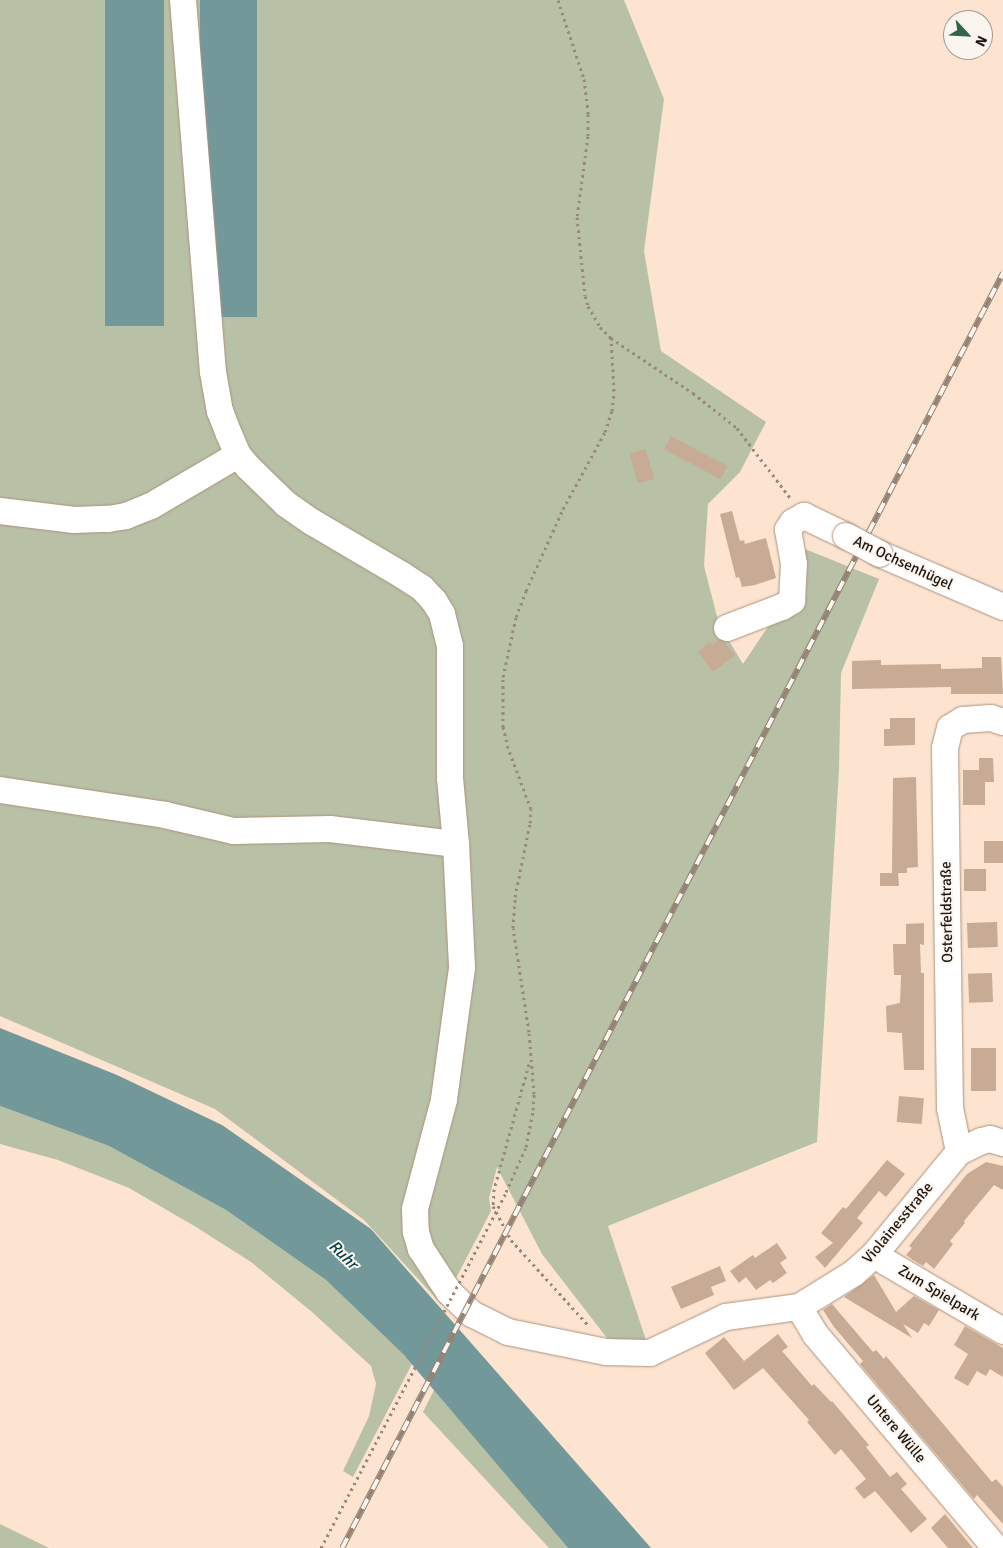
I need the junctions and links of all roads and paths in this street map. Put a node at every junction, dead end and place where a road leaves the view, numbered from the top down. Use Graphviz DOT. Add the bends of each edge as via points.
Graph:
graph roads {
  1 [pos="183,0"];
  2 [pos="558,0"];
  3 [pos="611,338"];
  4 [pos="238,455"];
  5 [pos="0,510"];
  6 [pos="804,516"];
  7 [pos="1003,607"];
  8 [pos="727,628"];
  9 [pos="1003,722"];
  10 [pos="0,790"];
  11 [pos="456,844"];
  12 [pos="530,1061"];
  13 [pos="1003,1143"];
  14 [pos="959,1152"];
  15 [pos="874,1254"];
  16 [pos="799,1307"];
  17 [pos="1003,1331"];
  18 [pos="594,1332"];
  19 [pos="321,1548"];
  20 [pos="996,1548"];
  1 -- 4 [label="street" via="212,372 220,411"];
  2 -- 3 [label="path" via="584,79 588,114 577,217 585,296 593,316"];
  3 -- 6 [label="path" via="693,393 738,428"];
  3 -- 12 [label="path" via="612,410 605,432 563,509 526,591 516,617 504,677 503,727 531,809 515,897 513,928 529,1032"];
  4 -- 5 [label="street" via="151,506 126,516 74,520"];
  4 -- 11 [label="street, Violainesstraße" via="286,504 415,584 434,601 442,614 450,646 450,778"];
  6 -- 7 [label="street, Am Ochsenhügel, bridge" via="880,554"];
  6 -- 8 [label="street" via="793,522 788,530 794,564 792,600"];
  9 -- 14 [label="street, Osterfeldstraße" via="991,718 963,720 950,728 945,748 950,1108"];
  10 -- 11 [label="street" via="165,815 234,831 330,829"];
  11 -- 16 [label="street, Violainesstraße" via="462,968 444,1100 415,1209 421,1249 449,1292 472,1314 508,1332 618,1352 650,1352 726,1317"];
  12 -- 18 [label="path" via="494,1189 493,1206 512,1240"];
  12 -- 19 [label="path, bridge" via="534,1110 526,1147 506,1192"];
  13 -- 14 [label="street, Violainesstraße" via="982,1140"];
  14 -- 15 [label="street, Violainesstraße"];
  15 -- 16 [label="street, Violainesstraße" via="854,1273"];
  15 -- 17 [label="street, Zum Spielpark"];
  16 -- 20 [label="street, Untere Wülle" via="815,1334"];
}
